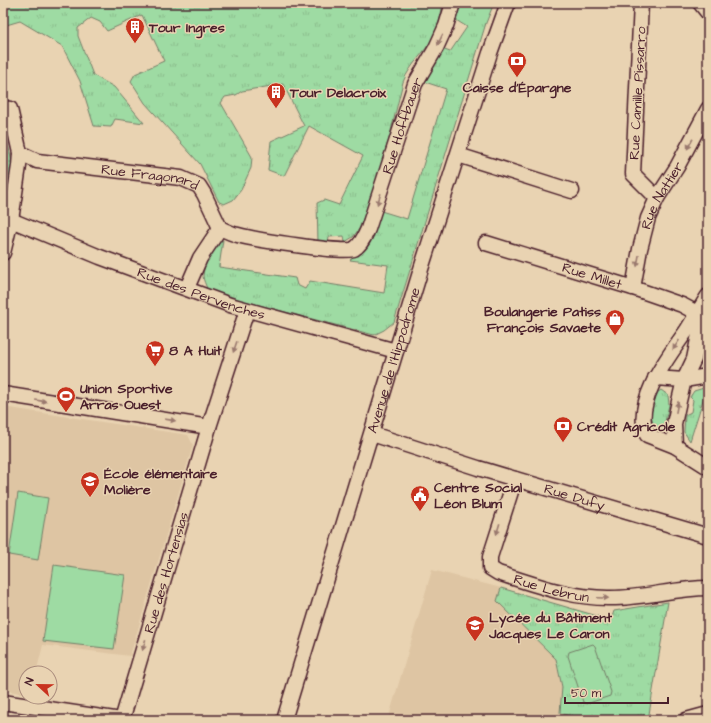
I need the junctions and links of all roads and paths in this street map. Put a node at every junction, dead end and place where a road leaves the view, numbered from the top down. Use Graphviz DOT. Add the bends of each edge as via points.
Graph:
graph roads {
  1 [pos="453,3"];
  2 [pos="508,3"];
  3 [pos="641,3"];
  4 [pos="700,3"];
  5 [pos="708,13"];
  6 [pos="3,108"];
  7 [pos="708,109"];
  8 [pos="20,153"];
  9 [pos="458,155"];
  10 [pos="572,191"];
  11 [pos="656,198"];
  12 [pos="11,220"];
  13 [pos="220,228"];
  14 [pos="486,243"];
  15 [pos="3,253"];
  16 [pos="187,288"];
  17 [pos="633,288"];
  18 [pos="708,296"];
  19 [pos="247,310"];
  20 [pos="697,312"];
  21 [pos="396,351"];
  22 [pos="708,376"];
  23 [pos="655,378"];
  24 [pos="684,380"];
  25 [pos="3,394"];
  26 [pos="209,428"];
  27 [pos="372,434"];
  28 [pos="675,446"];
  29 [pos="705,465"];
  30 [pos="515,479"];
  31 [pos="708,536"];
  32 [pos="708,588"];
  33 [pos="3,702"];
  34 [pos="708,714"];
  35 [pos="122,720"];
  36 [pos="284,720"];
  37 [pos="686,720"];
  1 -- 13 [label="street, Rue Hoffbauer, one-way" via="439,43 415,84 368,229 354,248 341,250 308,246 237,235"];
  2 -- 9 [label="street, Avenue de l'Hippodrome"];
  3 -- 11 [label="street, Rue Camille Pissarro" via="633,174"];
  4 -- 5 [label="street"];
  6 -- 8 [label="street" via="10,109"];
  7 -- 11 [label="street, Rue Nattier, one-way" via="677,167"];
  8 -- 12 [label="street"];
  8 -- 13 [label="street, Rue Fragonard" via="37,161 181,178 198,186"];
  9 -- 10 [label="street"];
  9 -- 21 [label="street, Avenue de l'Hippodrome"];
  11 -- 17 [label="street, Rue Nattier, one-way" via="646,224"];
  12 -- 15 [label="street"];
  12 -- 16 [label="street, Rue des Pervenches" via="100,257"];
  13 -- 16 [label="street" via="200,258"];
  14 -- 17 [label="street, Rue Millet"];
  16 -- 19 [label="street, Rue des Pervenches"];
  17 -- 20 [label="street, Rue Millet"];
  18 -- 20 [label="street"];
  18 -- 24 [label="street" via="694,359"];
  19 -- 21 [label="street, Rue des Pervenches"];
  19 -- 26 [label="street, Rue des Hortensias, one-way"];
  20 -- 23 [label="street, one-way"];
  21 -- 27 [label="street, Avenue de l'Hippodrome"];
  22 -- 24 [label="street"];
  23 -- 24 [label="street"];
  23 -- 28 [label="street" via="644,407 643,418 647,435"];
  28 -- 24 [label="street, one-way" via="674,424"];
  25 -- 26 [label="street, one-way"];
  26 -- 35 [label="street, Rue des Hortensias, one-way"];
  27 -- 30 [label="street, Rue Dufy"];
  27 -- 36 [label="street, Avenue de l'Hippodrome"];
  28 -- 29 [label="street"];
  30 -- 31 [label="street, Rue Dufy"];
  30 -- 32 [label="street, Rue Lebrun, one-way" via="490,557 490,568 498,573 560,592 586,597 625,597"];
  33 -- 35 [label="street"];
  34 -- 37 [label="street"];
}
